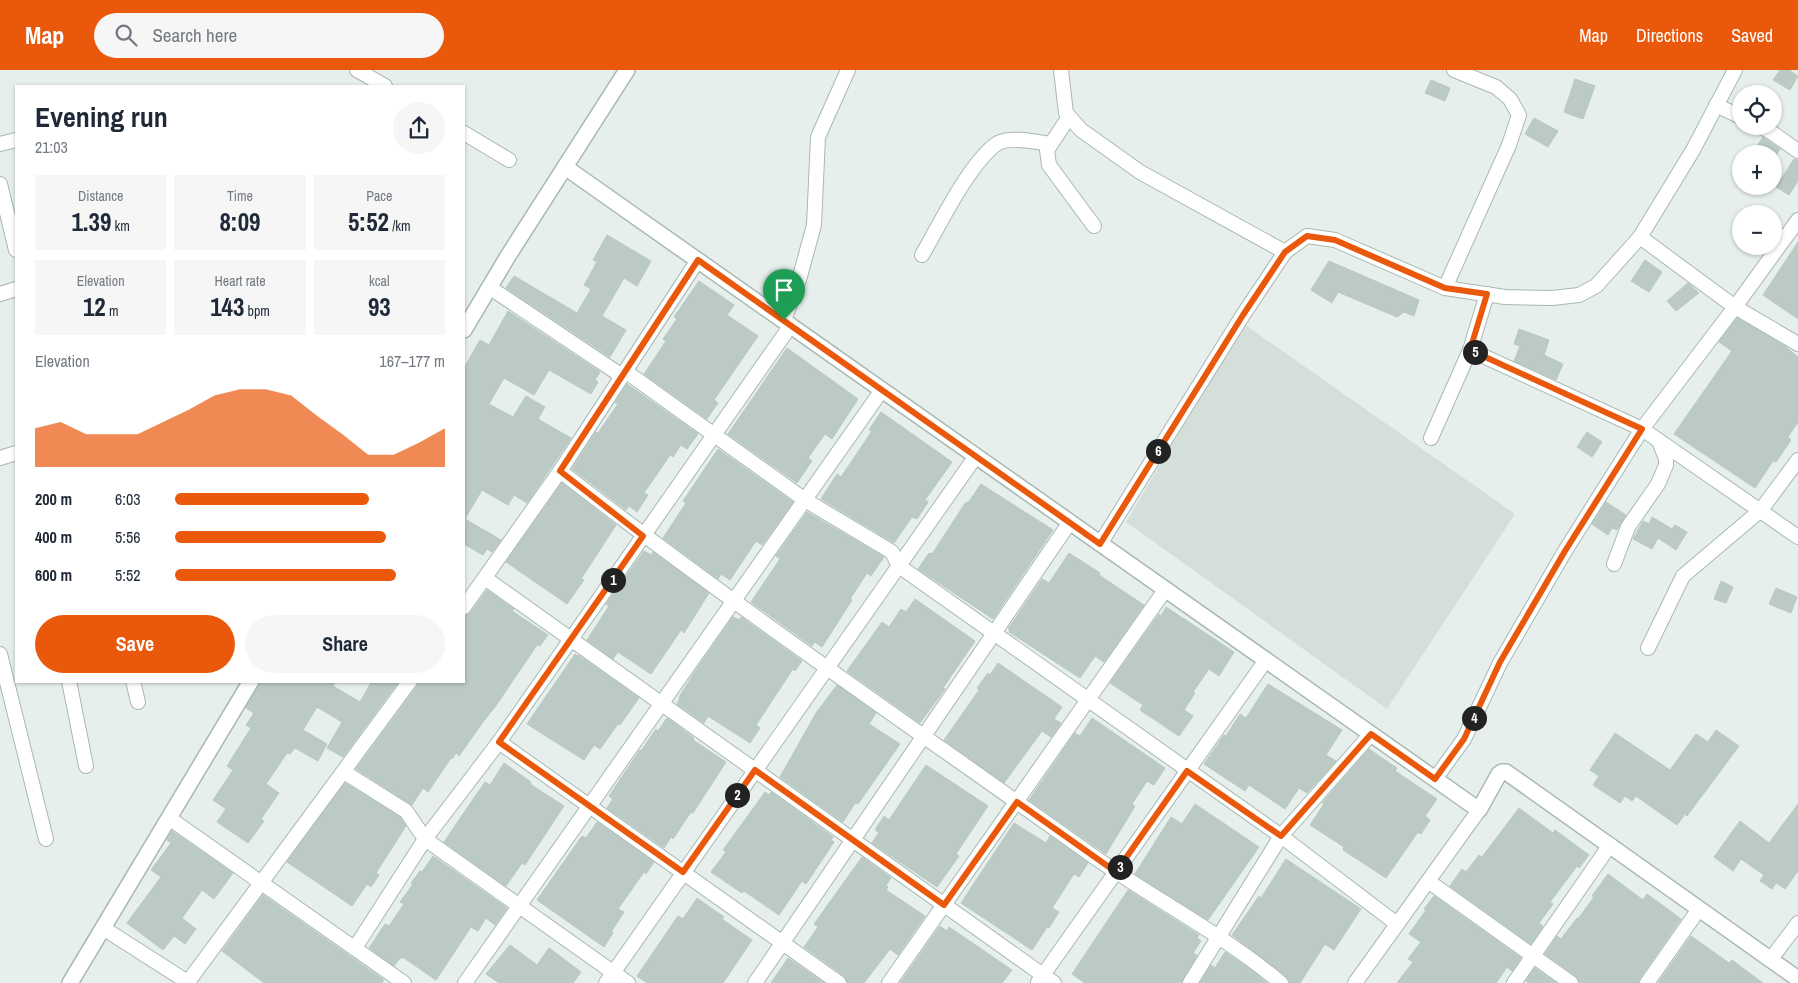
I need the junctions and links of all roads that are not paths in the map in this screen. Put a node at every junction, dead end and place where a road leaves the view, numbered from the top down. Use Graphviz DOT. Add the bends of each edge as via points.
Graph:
graph roads {
  1 [pos="357,70"];
  2 [pos="627,70"];
  3 [pos="848,70"];
  4 [pos="1061,70"];
  5 [pos="1454,70"];
  6 [pos="1736,70"];
  7 [pos="1475,74"];
  8 [pos="383,85"];
  9 [pos="1716,105"];
  10 [pos="1732,113"];
  11 [pos="1069,117"];
  12 [pos="465,134"];
  13 [pos="1775,135"];
  14 [pos="15,140"];
  15 [pos="0,144"];
  16 [pos="1051,144"];
  17 [pos="1798,151"];
  18 [pos="509,160"];
  19 [pos="565,167"];
  20 [pos="0,184"];
  21 [pos="1798,220"];
  22 [pos="1094,226"];
  23 [pos="1640,237"];
  24 [pos="15,246"];
  25 [pos="1285,252"];
  26 [pos="922,255"];
  27 [pos="698,260"];
  28 [pos="489,287"];
  29 [pos="1445,288"];
  30 [pos="15,289"];
  31 [pos="0,294"];
  32 [pos="1487,294"];
  33 [pos="1736,307"];
  34 [pos="787,323"];
  35 [pos="465,328"];
  36 [pos="1798,344"];
  37 [pos="1470,350"];
  38 [pos="623,373"];
  39 [pos="882,390"];
  40 [pos="1642,429"];
  41 [pos="714,435"];
  42 [pos="1431,438"];
  43 [pos="1659,441"];
  44 [pos="15,454"];
  45 [pos="976,456"];
  46 [pos="0,458"];
  47 [pos="1798,460"];
  48 [pos="560,471"];
  49 [pos="805,500"];
  50 [pos="1761,510"];
  51 [pos="1070,522"];
  52 [pos="643,536"];
  53 [pos="1798,537"];
  54 [pos="1100,544"];
  55 [pos="1614,564"];
  56 [pos="898,566"];
  57 [pos="485,578"];
  58 [pos="1166,590"];
  59 [pos="734,600"];
  60 [pos="465,606"];
  61 [pos="994,634"];
  62 [pos="571,640"];
  63 [pos="1648,648"];
  64 [pos="0,654"];
  65 [pos="1266,660"];
  66 [pos="828,667"];
  67 [pos="69,683"];
  68 [pos="133,683"];
  69 [pos="251,683"];
  70 [pos="409,683"];
  71 [pos="1088,701"];
  72 [pos="138,702"];
  73 [pos="662,704"];
  74 [pos="1371,734"];
  75 [pos="924,736"];
  76 [pos="499,742"];
  77 [pos="86,766"];
  78 [pos="755,770"];
  79 [pos="1187,771"];
  80 [pos="344,772"];
  81 [pos="1435,779"];
  82 [pos="1017,802"];
  83 [pos="590,806"];
  84 [pos="1479,810"];
  85 [pos="170,818"];
  86 [pos="1281,836"];
  87 [pos="46,839"];
  88 [pos="425,839"];
  89 [pos="853,840"];
  90 [pos="1610,846"];
  91 [pos="683,872"];
  92 [pos="1116,872"];
  93 [pos="1428,881"];
  94 [pos="260,882"];
  95 [pos="520,905"];
  96 [pos="944,905"];
  97 [pos="1699,909"];
  98 [pos="1798,923"];
  99 [pos="1397,924"];
  100 [pos="103,928"];
  101 [pos="1220,937"];
  102 [pos="782,943"];
  103 [pos="355,948"];
  104 [pos="1533,956"];
  105 [pos="1771,960"];
  106 [pos="610,978"];
  107 [pos="1793,979"];
  108 [pos="1045,980"];
  109 [pos="1358,982"];
  110 [pos="70,983"];
  111 [pos="188,983"];
  112 [pos="404,983"];
  113 [pos="465,983"];
  114 [pos="628,983"];
  115 [pos="755,983"];
  116 [pos="839,983"];
  117 [pos="889,983"];
  118 [pos="1190,983"];
  119 [pos="1281,983"];
  120 [pos="1514,983"];
  121 [pos="1571,983"];
  122 [pos="1647,983"];
  1 -- 8 [label="street"];
  2 -- 19 [label="street"];
  3 -- 34 [label="street" via="818,137 814,226"];
  4 -- 11 [label="street"];
  5 -- 7 [label="street"];
  6 -- 9 [label="street"];
  7 -- 29 [label="street" via="1510,99 1519,115 1509,145"];
  9 -- 10 [label="street"];
  9 -- 23 [label="street" via="1693,150"];
  11 -- 16 [label="street"];
  11 -- 25 [label="street" via="1081,130 1140,172"];
  12 -- 18 [label="street"];
  13 -- 17 [label="street"];
  14 -- 15 [label="street"];
  16 -- 22 [label="street" via="1047,154 1049,165"];
  16 -- 26 [label="street" via="1018,140 998,142 974,166"];
  19 -- 27 [label="street"];
  19 -- 28 [label="street"];
  20 -- 24 [label="street"];
  21 -- 33 [label="street"];
  23 -- 32 [label="street" via="1596,286 1578,296 1505,297"];
  23 -- 33 [label="street"];
  25 -- 29 [label="street" via="1307,236 1335,240"];
  25 -- 54 [label="street"];
  27 -- 34 [label="street"];
  27 -- 38 [label="street"];
  28 -- 35 [label="street"];
  28 -- 38 [label="street"];
  29 -- 32 [label="street"];
  30 -- 31 [label="street"];
  32 -- 37 [label="street"];
  33 -- 36 [label="street"];
  33 -- 40 [label="street"];
  34 -- 39 [label="street"];
  34 -- 41 [label="street"];
  37 -- 40 [label="street"];
  37 -- 42 [label="street"];
  38 -- 41 [label="street"];
  38 -- 48 [label="street"];
  39 -- 45 [label="street"];
  39 -- 49 [label="street"];
  40 -- 43 [label="street"];
  40 -- 81 [label="street" via="1500,662 1464,739"];
  41 -- 49 [label="street"];
  41 -- 52 [label="street"];
  43 -- 50 [label="street"];
  43 -- 55 [label="street" via="1666,465 1658,484 1628,527"];
  44 -- 46 [label="street"];
  45 -- 51 [label="street"];
  45 -- 56 [label="street"];
  47 -- 50 [label="street"];
  48 -- 52 [label="street"];
  48 -- 57 [label="street"];
  49 -- 56 [label="street" via="892,552"];
  49 -- 59 [label="street"];
  50 -- 53 [label="street"];
  50 -- 63 [label="street" via="1682,576"];
  51 -- 54 [label="street"];
  51 -- 61 [label="street"];
  52 -- 59 [label="street"];
  52 -- 62 [label="street"];
  54 -- 58 [label="street"];
  56 -- 61 [label="street"];
  56 -- 66 [label="street"];
  57 -- 60 [label="street"];
  57 -- 62 [label="street"];
  58 -- 65 [label="street"];
  58 -- 71 [label="street"];
  59 -- 66 [label="street"];
  59 -- 73 [label="street"];
  61 -- 71 [label="street"];
  61 -- 75 [label="street"];
  62 -- 73 [label="street"];
  62 -- 76 [label="street"];
  64 -- 87 [label="street"];
  65 -- 74 [label="street"];
  65 -- 79 [label="street"];
  66 -- 75 [label="street"];
  66 -- 78 [label="street"];
  67 -- 77 [label="street"];
  68 -- 72 [label="street"];
  69 -- 85 [label="street"];
  70 -- 80 [label="street"];
  71 -- 79 [label="street"];
  71 -- 82 [label="street"];
  73 -- 78 [label="street"];
  73 -- 83 [label="street"];
  74 -- 81 [label="street"];
  74 -- 86 [label="street"];
  75 -- 82 [label="street"];
  75 -- 89 [label="street"];
  76 -- 83 [label="street"];
  76 -- 88 [label="street"];
  78 -- 89 [label="street"];
  78 -- 91 [label="street"];
  79 -- 86 [label="street"];
  79 -- 92 [label="street"];
  80 -- 88 [label="street" via="406,811"];
  80 -- 94 [label="street"];
  81 -- 84 [label="street"];
  82 -- 92 [label="street"];
  82 -- 96 [label="street"];
  83 -- 91 [label="street"];
  83 -- 95 [label="street"];
  84 -- 90 [label="street" via="1499,774 1506,772"];
  84 -- 93 [label="street"];
  85 -- 94 [label="street"];
  85 -- 100 [label="street"];
  86 -- 99 [label="street"];
  86 -- 101 [label="street"];
  88 -- 95 [label="street"];
  88 -- 103 [label="street"];
  89 -- 96 [label="street"];
  89 -- 102 [label="street"];
  90 -- 97 [label="street"];
  90 -- 104 [label="street"];
  91 -- 102 [label="street"];
  91 -- 106 [label="street"];
  92 -- 101 [label="street"];
  92 -- 108 [label="street"];
  93 -- 99 [label="street"];
  93 -- 104 [label="street"];
  94 -- 103 [label="street"];
  94 -- 111 [label="street"];
  95 -- 106 [label="street"];
  95 -- 113 [label="street"];
  96 -- 108 [label="street"];
  96 -- 117 [label="street"];
  97 -- 105 [label="street"];
  97 -- 122 [label="street"];
  98 -- 105 [label="street"];
  99 -- 109 [label="street"];
  100 -- 110 [label="street"];
  100 -- 111 [label="street"];
  101 -- 118 [label="street"];
  101 -- 119 [label="street"];
  102 -- 115 [label="street"];
  102 -- 116 [label="street"];
  103 -- 112 [label="street"];
  104 -- 120 [label="street"];
  104 -- 121 [label="street"];
  105 -- 107 [label="street"];
  106 -- 114 [label="street"];
}
